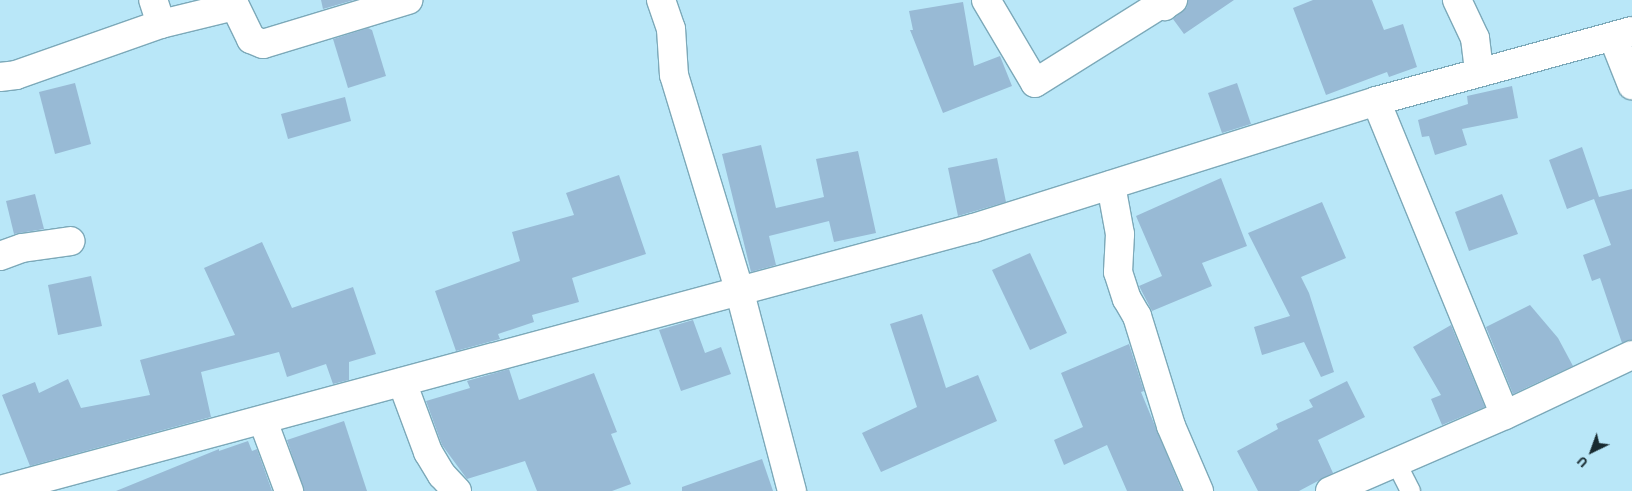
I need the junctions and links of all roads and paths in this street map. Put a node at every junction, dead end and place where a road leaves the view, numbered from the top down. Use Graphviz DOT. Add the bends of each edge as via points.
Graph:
graph roads {
  1 [pos="408,0"];
  2 [pos="661,0"];
  3 [pos="986,0"];
  4 [pos="1457,0"];
  5 [pos="1164,1"];
  6 [pos="157,12"];
  7 [pos="1622,34"];
  8 [pos="1480,72"];
  9 [pos="0,77"];
  10 [pos="1632,85"];
  11 [pos="1376,101"];
  12 [pos="1111,185"];
  13 [pos="71,241"];
  14 [pos="0,256"];
  15 [pos="739,289"];
  16 [pos="1632,355"];
  17 [pos="402,382"];
  18 [pos="1505,415"];
  19 [pos="263,421"];
  20 [pos="1396,463"];
  21 [pos="40,485"];
  22 [pos="0,490"];
  23 [pos="289,491"];
  24 [pos="457,491"];
  25 [pos="792,491"];
  26 [pos="1199,491"];
  27 [pos="1330,491"];
  28 [pos="1410,491"];
  1 -- 6 [label="street" via="264,44 251,39 235,6"];
  2 -- 15 [label="street" via="671,29 674,75"];
  3 -- 5 [label="street" via="1035,83"];
  4 -- 8 [label="street" via="1475,38"];
  6 -- 9 [label="street" via="16,75"];
  7 -- 8 [label="street"];
  7 -- 10 [label="street"];
  8 -- 11 [label="street"];
  11 -- 12 [label="street"];
  11 -- 18 [label="street"];
  12 -- 15 [label="street" via="974,228"];
  12 -- 26 [label="street" via="1120,234 1118,272 1137,316 1171,426"];
  13 -- 14 [label="street" via="22,248"];
  15 -- 17 [label="street"];
  15 -- 25 [label="street"];
  16 -- 18 [label="street"];
  17 -- 19 [label="street"];
  17 -- 24 [label="street" via="428,452 442,476"];
  18 -- 20 [label="street"];
  19 -- 21 [label="street"];
  19 -- 23 [label="street"];
  20 -- 27 [label="street"];
  20 -- 28 [label="lane"];
  21 -- 22 [label="street"];
}
